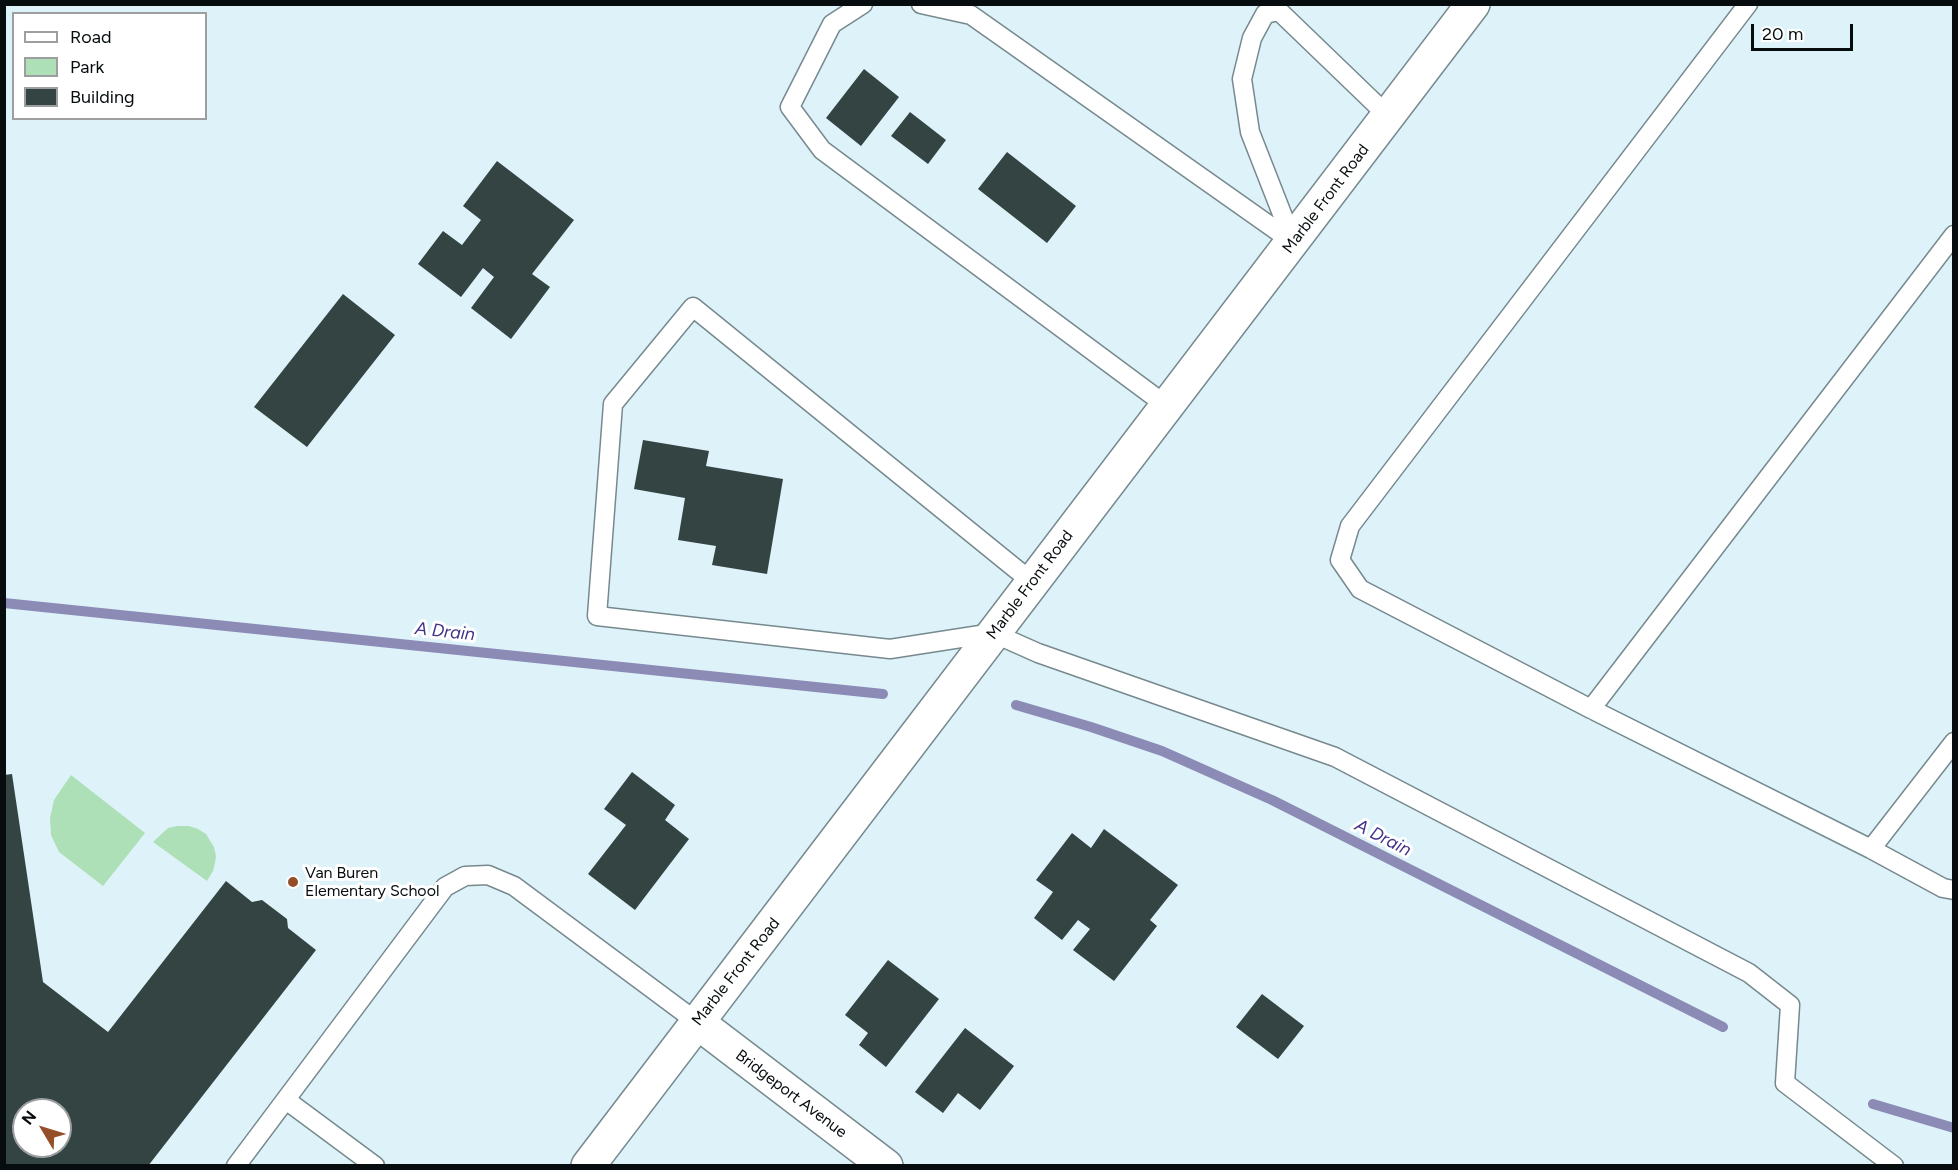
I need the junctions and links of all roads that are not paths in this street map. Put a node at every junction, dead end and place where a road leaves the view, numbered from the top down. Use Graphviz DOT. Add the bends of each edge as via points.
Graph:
graph roads {
  1 [pos="863,4"];
  2 [pos="921,4"];
  3 [pos="1473,4"];
  4 [pos="1748,4"];
  5 [pos="1388,116"];
  6 [pos="1953,235"];
  7 [pos="1293,242"];
  8 [pos="1167,406"];
  9 [pos="1032,582"];
  10 [pos="993,633"];
  11 [pos="1591,709"];
  12 [pos="1953,742"];
  13 [pos="1871,849"];
  14 [pos="1953,890"];
  15 [pos="697,1022"];
  16 [pos="286,1100"];
  17 [pos="236,1166"];
  18 [pos="375,1166"];
  19 [pos="588,1166"];
  20 [pos="886,1166"];
  21 [pos="1894,1166"];
  1 -- 8 [label="lane" via="832,24 790,107 822,150"];
  2 -- 7 [label="lane" via="971,15"];
  3 -- 5 [label="street, Marble Front Road"];
  4 -- 11 [label="lane" via="1350,526 1341,560 1360,589"];
  5 -- 7 [label="street, Marble Front Road"];
  5 -- 7 [label="lane" via="1279,11 1265,14 1252,38 1242,80 1250,132"];
  6 -- 11 [label="lane"];
  7 -- 8 [label="street, Marble Front Road"];
  8 -- 9 [label="street, Marble Front Road"];
  9 -- 10 [label="street, Marble Front Road"];
  9 -- 10 [label="lane" via="693,307 613,404 597,616 890,649"];
  10 -- 15 [label="street, Marble Front Road"];
  10 -- 21 [label="lane" via="1038,653 1335,757 1749,973 1790,1005 1785,1083"];
  11 -- 13 [label="lane"];
  12 -- 13 [label="lane"];
  13 -- 14 [label="lane" via="1942,888"];
  15 -- 16 [label="lane" via="514,886 488,875 465,876 445,887"];
  15 -- 19 [label="street, Marble Front Road"];
  15 -- 20 [label="street, Bridgeport Avenue"];
  16 -- 17 [label="lane"];
  16 -- 18 [label="lane"];
}
